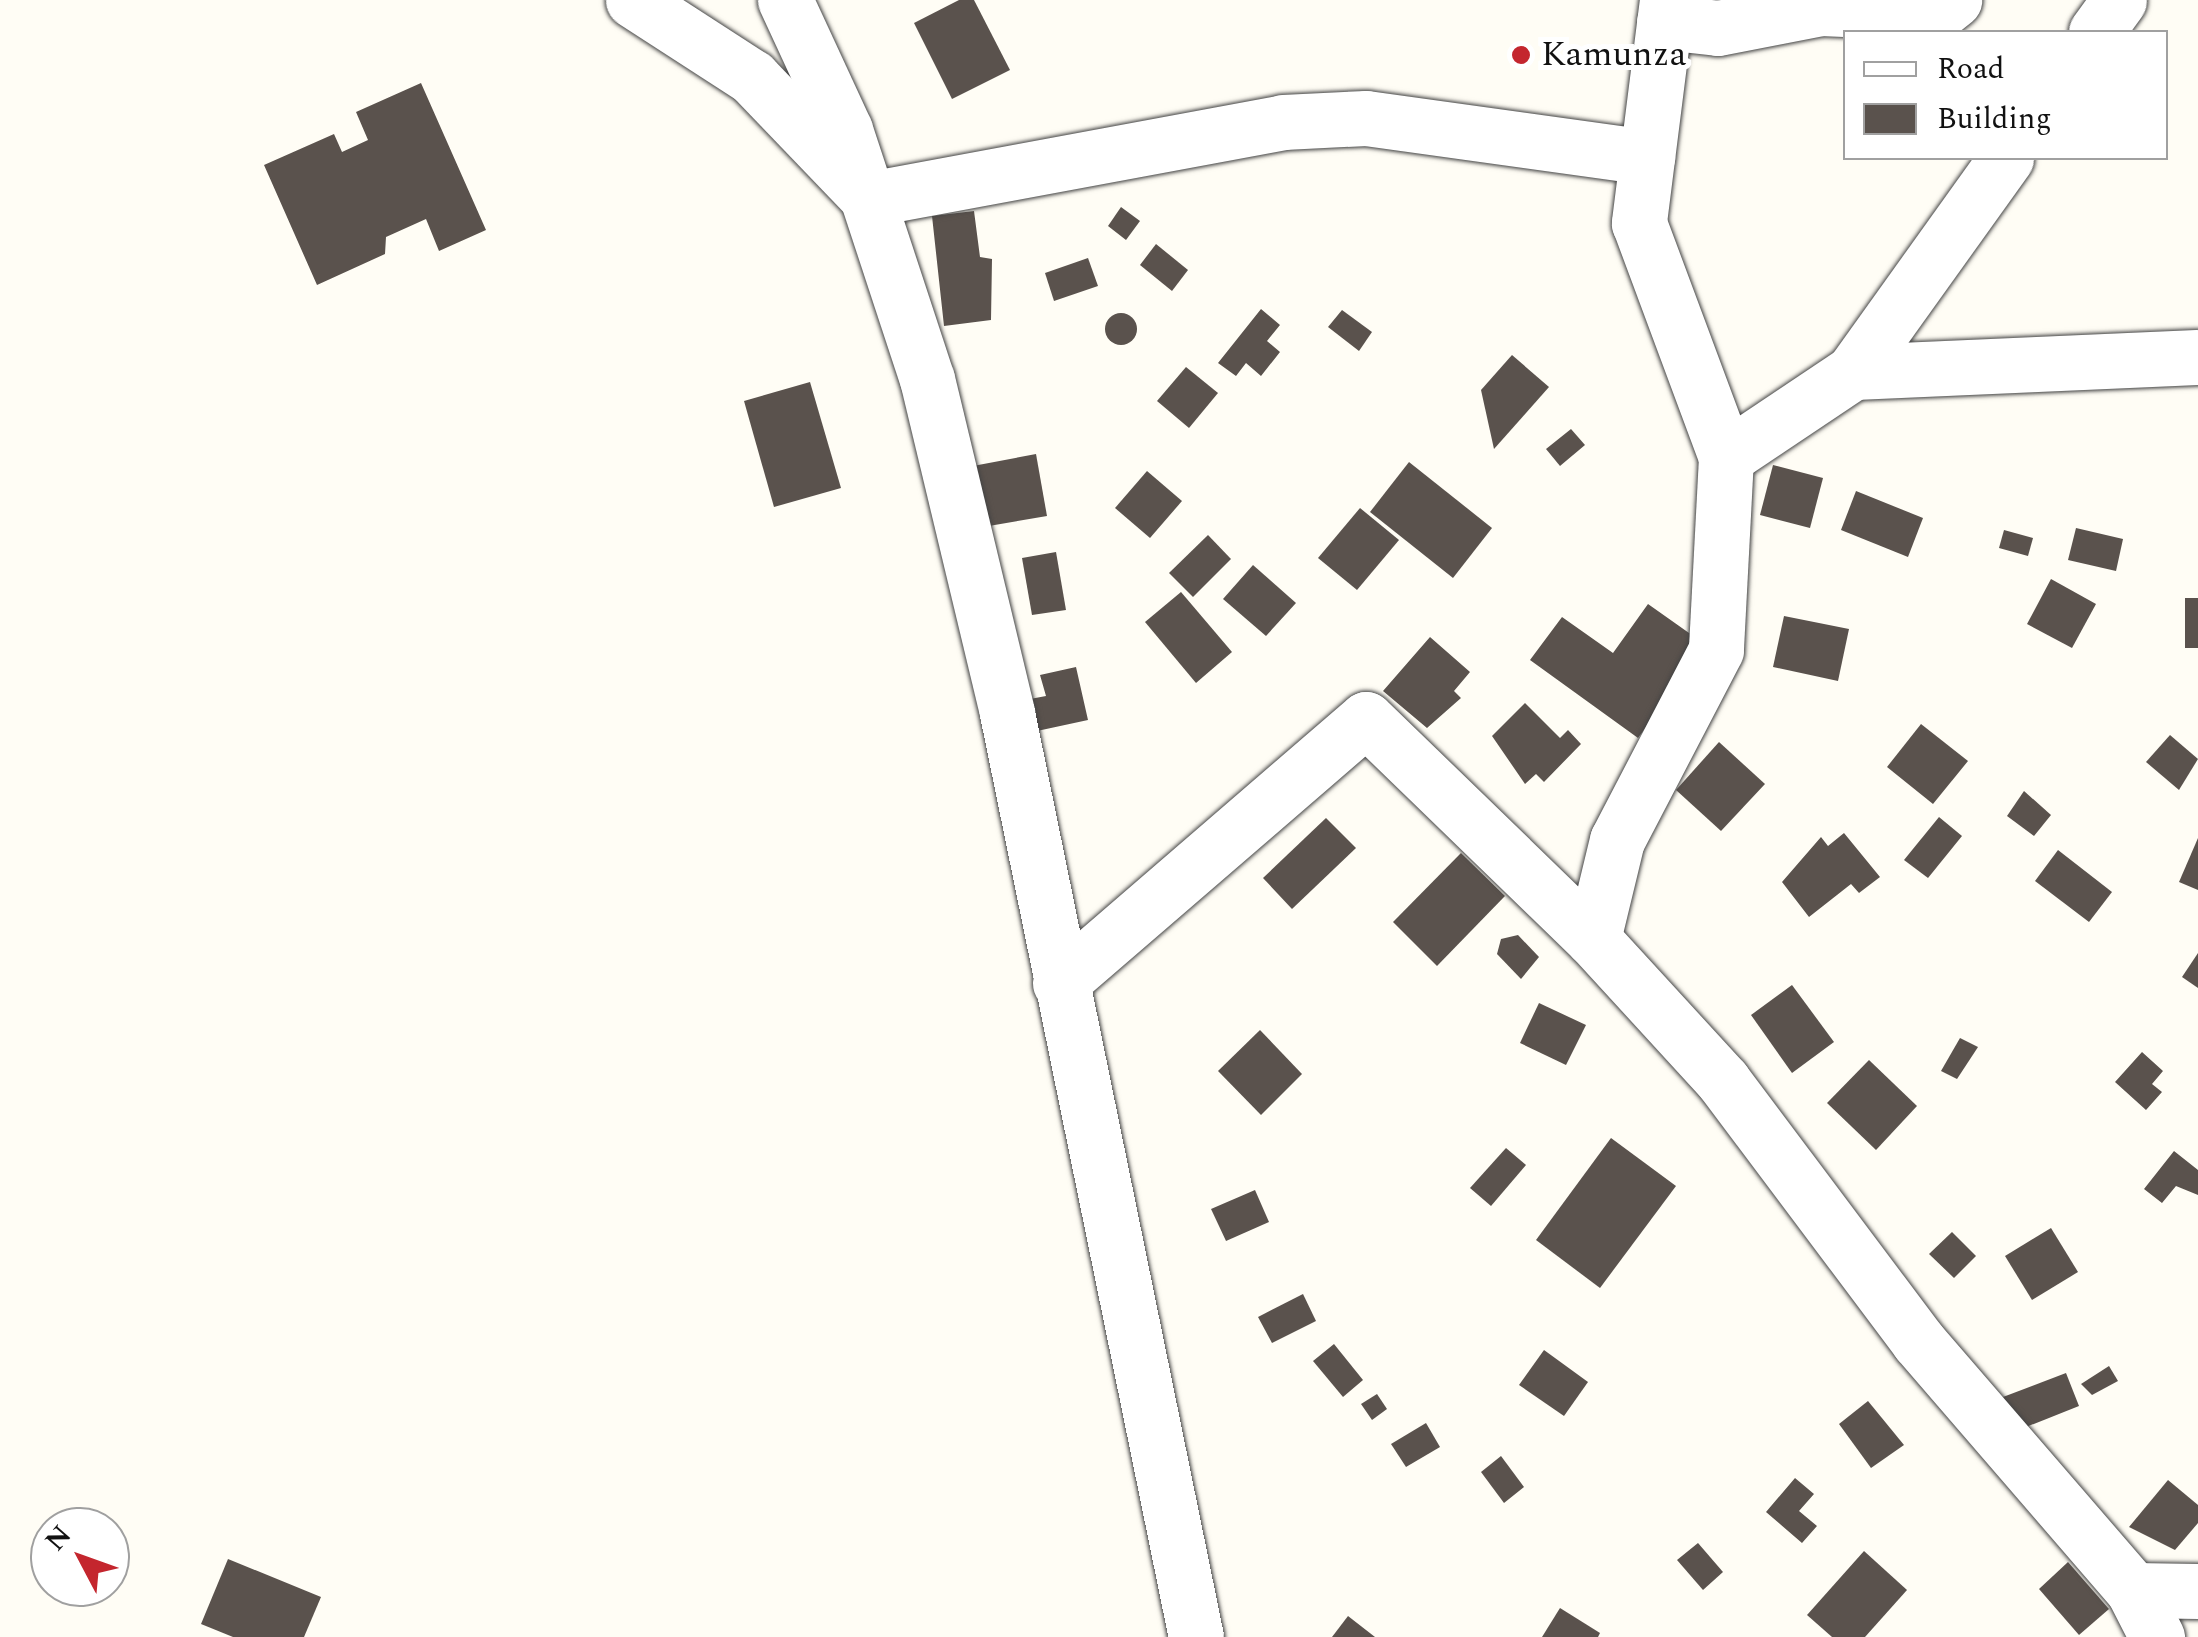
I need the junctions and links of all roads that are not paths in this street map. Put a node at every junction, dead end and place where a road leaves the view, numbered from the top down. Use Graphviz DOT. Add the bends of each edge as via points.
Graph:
graph roads {
  1 [pos="634,0"];
  2 [pos="786,0"];
  3 [pos="1954,0"];
  4 [pos="2119,0"];
  5 [pos="1665,11"];
  6 [pos="2097,30"];
  7 [pos="1647,157"];
  8 [pos="2005,160"];
  9 [pos="870,199"];
  10 [pos="2198,356"];
  11 [pos="1853,372"];
  12 [pos="1726,456"];
  13 [pos="1593,939"];
  14 [pos="1060,983"];
  15 [pos="2198,1591"];
  16 [pos="2145,1614"];
  17 [pos="1196,1637"];
  1 -- 9 [label="street" via="752,77"];
  2 -- 9 [label="street"];
  3 -- 5 [label="street" via="1938,13 1821,8 1718,28"];
  4 -- 6 [label="street"];
  5 -- 7 [label="street"];
  7 -- 9 [label="street" via="1366,118 1283,122"];
  7 -- 12 [label="street" via="1639,224"];
  8 -- 11 [label="street"];
  9 -- 14 [label="street" via="927,379"];
  10 -- 11 [label="street"];
  11 -- 12 [label="street"];
  12 -- 13 [label="street" via="1716,650 1617,840"];
  13 -- 14 [label="street" via="1366,719"];
  13 -- 16 [label="street" via="1723,1081 1918,1341"];
  14 -- 17 [label="street"];
  15 -- 16 [label="street"];
}
